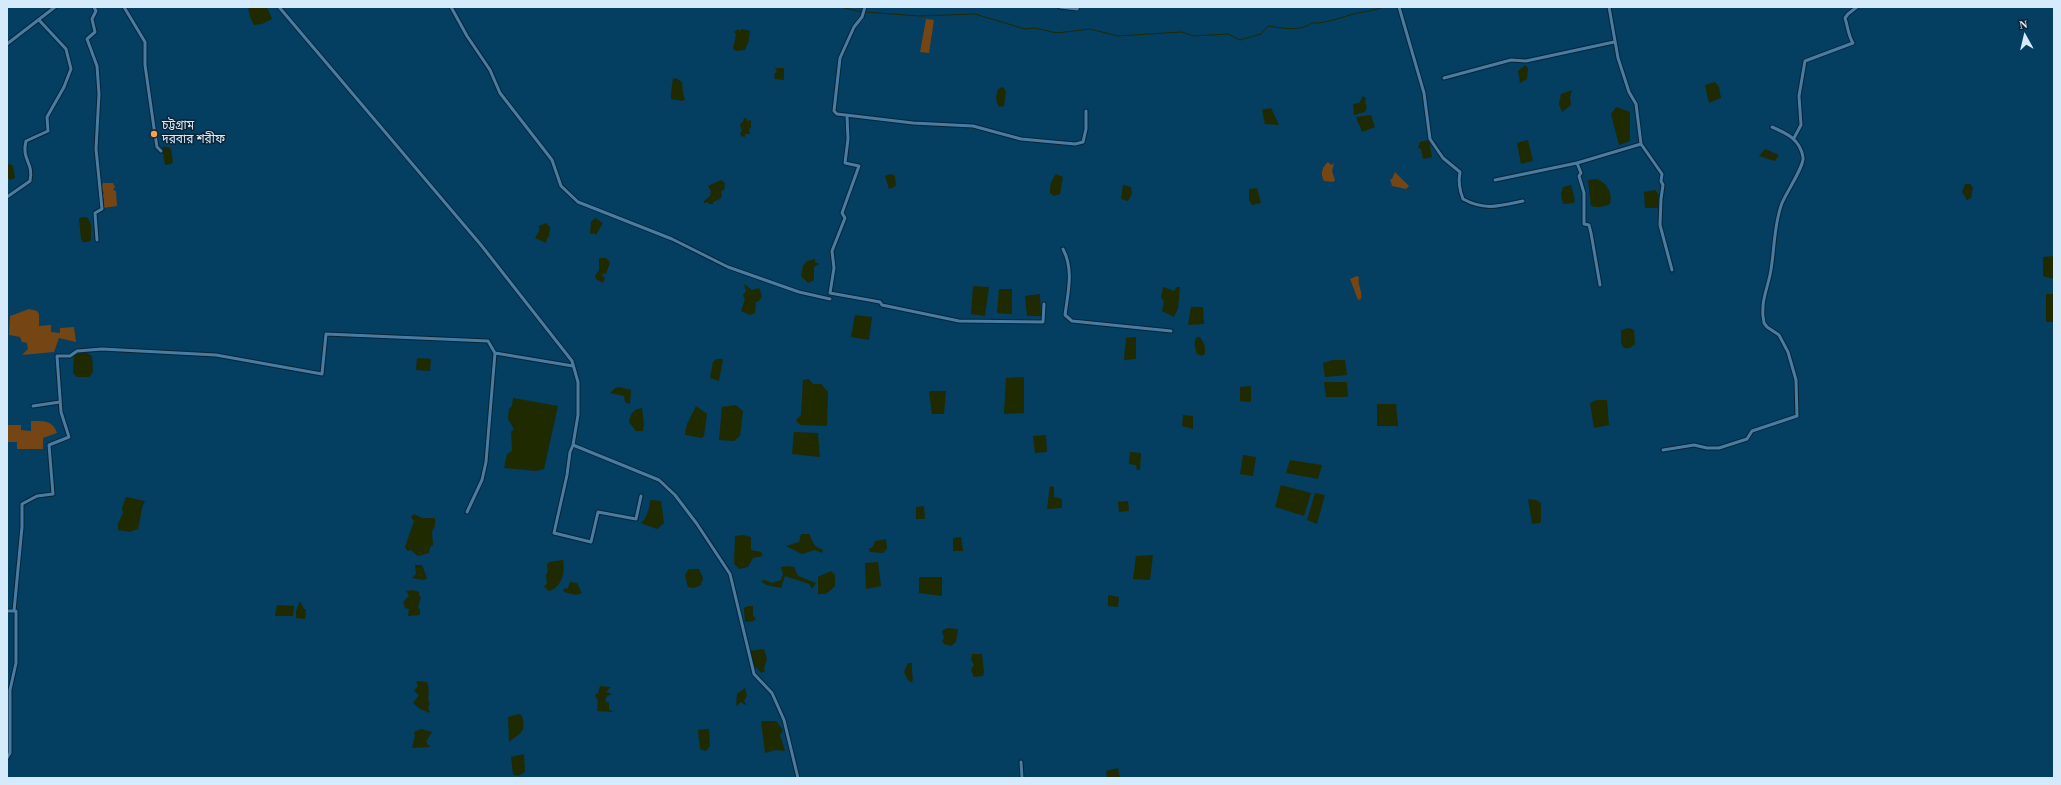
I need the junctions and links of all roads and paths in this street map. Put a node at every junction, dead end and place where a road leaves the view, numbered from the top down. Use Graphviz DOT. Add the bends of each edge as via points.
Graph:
graph roads {
  1 [pos="55,7"];
  2 [pos="94,7"];
  3 [pos="124,7"];
  4 [pos="279,7"];
  5 [pos="451,7"];
  6 [pos="865,7"];
  7 [pos="1060,7"];
  8 [pos="1078,7"];
  9 [pos="1400,7"];
  10 [pos="1609,7"];
  11 [pos="1857,7"];
  12 [pos="39,20"];
  13 [pos="1614,42"];
  14 [pos="7,44"];
  15 [pos="1444,78"];
  16 [pos="1086,111"];
  17 [pos="847,116"];
  18 [pos="1772,127"];
  19 [pos="1794,138"];
  20 [pos="1641,144"];
  21 [pos="161,150"];
  22 [pos="1577,163"];
  23 [pos="1495,180"];
  24 [pos="7,197"];
  25 [pos="1523,202"];
  26 [pos="97,240"];
  27 [pos="1063,249"];
  28 [pos="1672,270"];
  29 [pos="1600,285"];
  30 [pos="830,299"];
  31 [pos="1044,304"];
  32 [pos="1171,331"];
  33 [pos="495,353"];
  34 [pos="573,366"];
  35 [pos="60,402"];
  36 [pos="33,406"];
  37 [pos="573,445"];
  38 [pos="1663,450"];
  39 [pos="641,496"];
  40 [pos="467,512"];
  41 [pos="7,611"];
  42 [pos="14,611"];
  43 [pos="7,758"];
  44 [pos="1021,762"];
  45 [pos="798,778"];
  46 [pos="1022,778"];
  1 -- 12 [label="street"];
  2 -- 26 [label="street" via="96,11 92,19 95,32 87,39 98,66 99,86 96,149 102,208 95,213"];
  3 -- 21 [label="street" via="145,42 145,65 154,128 157,147"];
  4 -- 34 [label="street" via="481,245 572,361"];
  5 -- 30 [label="street" via="490,70 500,93 552,160 561,186 578,202 672,239 728,267 799,292"];
  6 -- 17 [label="street" via="840,58 834,110 837,114"];
  7 -- 8 [label="street"];
  9 -- 25 [label="street" via="1424,93 1430,139 1443,158 1460,172 1458,181 1463,199 1494,208"];
  10 -- 13 [label="street"];
  11 -- 19 [label="street" via="1845,18 1848,34 1853,43 1805,61 1798,96 1801,125"];
  12 -- 14 [label="street"];
  12 -- 24 [label="street" via="66,49 71,69 47,117 48,131 26,141 24,154 32,172 30,181"];
  13 -- 15 [label="street" via="1526,61 1511,60"];
  13 -- 20 [label="street" via="1629,92 1636,104"];
  16 -- 17 [label="street" via="1083,142 1075,144 1021,139 973,126"];
  17 -- 31 [label="street" via="845,163 859,166 842,213 846,218 832,251 834,268 830,293 959,321 1043,322"];
  18 -- 19 [label="street"];
  19 -- 38 [label="street" via="1803,156 1803,162 1778,215 1770,275 1762,308 1764,323 1779,335 1788,352 1796,380 1797,416 1752,431 1747,439 1719,448 1694,445"];
  20 -- 22 [label="street"];
  20 -- 28 [label="street" via="1662,174 1660,225"];
  22 -- 23 [label="street"];
  22 -- 29 [label="street" via="1584,193 1584,224 1589,225"];
  27 -- 32 [label="street" via="1069,259 1070,273 1065,315 1072,321"];
  33 -- 34 [label="street"];
  33 -- 35 [label="street" via="488,341 326,334 322,374 216,354 132,349 77,351 70,356 57,356"];
  33 -- 40 [label="street" via="486,462 482,480"];
  34 -- 37 [label="street" via="578,382 578,415"];
  35 -- 36 [label="street"];
  35 -- 42 [label="street" via="60,412 69,437 49,445 53,494 37,496 22,504"];
  37 -- 39 [label="street" via="554,533 591,542 598,512 636,519"];
  37 -- 45 [label="street" via="658,480 675,495 697,524 730,574 754,674 772,693 784,720"];
  41 -- 42 [label="street"];
  42 -- 43 [label="street" via="16,663 10,690 10,752"];
  44 -- 46 [label="street"];
}
